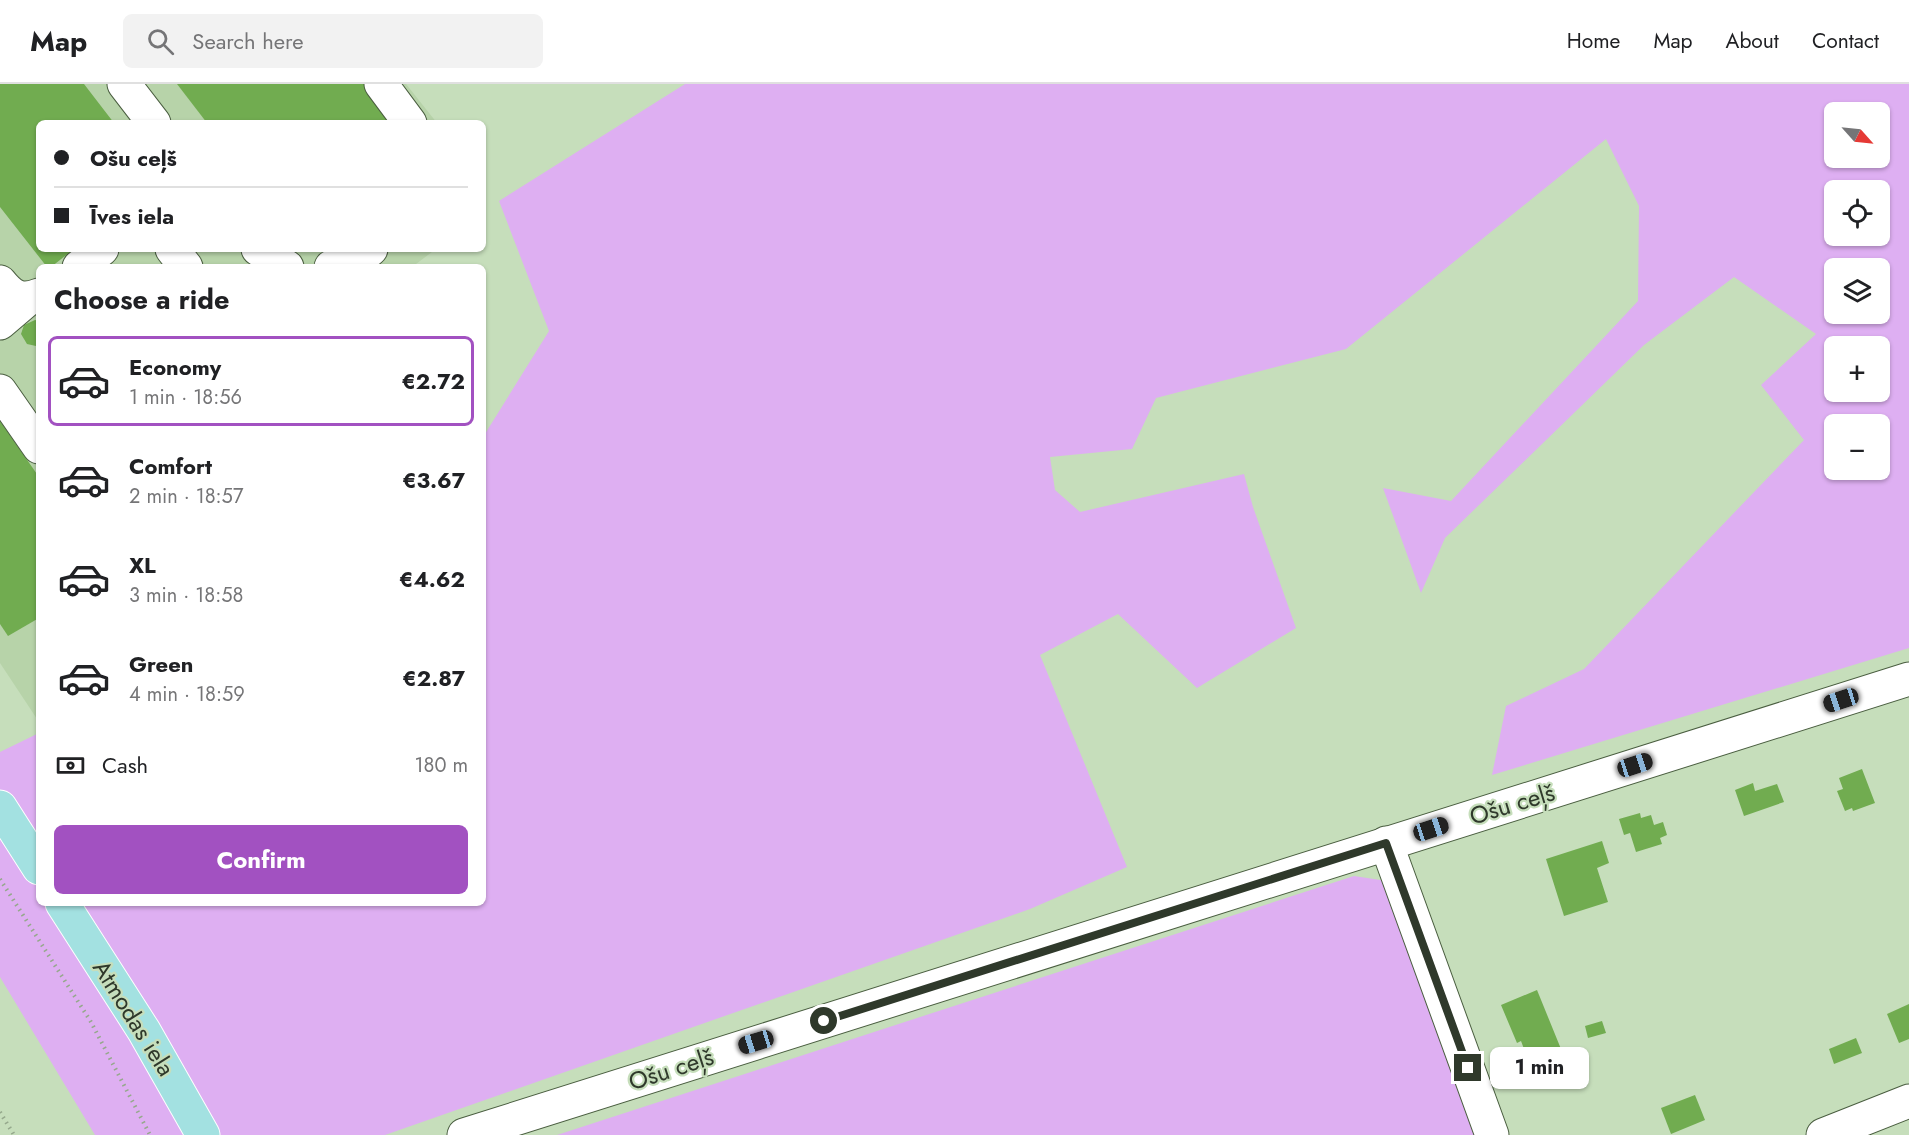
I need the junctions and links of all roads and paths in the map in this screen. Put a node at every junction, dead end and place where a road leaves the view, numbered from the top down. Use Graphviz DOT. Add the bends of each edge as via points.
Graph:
graph roads {
  1 [pos="124,84"];
  2 [pos="381,84"];
  3 [pos="152,120"];
  4 [pos="408,120"];
  5 [pos="98,252"];
  6 [pos="174,252"];
  7 [pos="263,252"];
  8 [pos="367,252"];
  9 [pos="83,264"];
  10 [pos="184,264"];
  11 [pos="282,264"];
  12 [pos="340,264"];
  13 [pos="0,282"];
  14 [pos="33,298"];
  15 [pos="0,323"];
  16 [pos="0,390"];
  17 [pos="36,443"];
  18 [pos="1909,679"];
  19 [pos="0,807"];
  20 [pos="1386,843"];
  21 [pos="36,863"];
  22 [pos="0,879"];
  23 [pos="64,906"];
  24 [pos="1909,1101"];
  25 [pos="0,1112"];
  26 [pos="15,1135"];
  27 [pos="150,1135"];
  28 [pos="203,1135"];
  29 [pos="464,1135"];
  30 [pos="1492,1135"];
  31 [pos="1822,1135"];
  1 -- 3 [label="street"];
  2 -- 4 [label="street"];
  5 -- 9 [label="street"];
  6 -- 10 [label="street"];
  7 -- 11 [label="street"];
  8 -- 12 [label="street"];
  13 -- 14 [label="street" via="10,295"];
  14 -- 15 [label="street"];
  16 -- 17 [label="street"];
  18 -- 20 [label="street, Ošu ceļš"];
  19 -- 21 [label="main road"];
  20 -- 29 [label="street, Ošu ceļš"];
  20 -- 30 [label="street"];
  22 -- 27 [label="path" via="91,1022"];
  23 -- 28 [label="main road, Atmodas iela" via="144,1031"];
  24 -- 31 [label="street"];
  25 -- 26 [label="path"];
}
